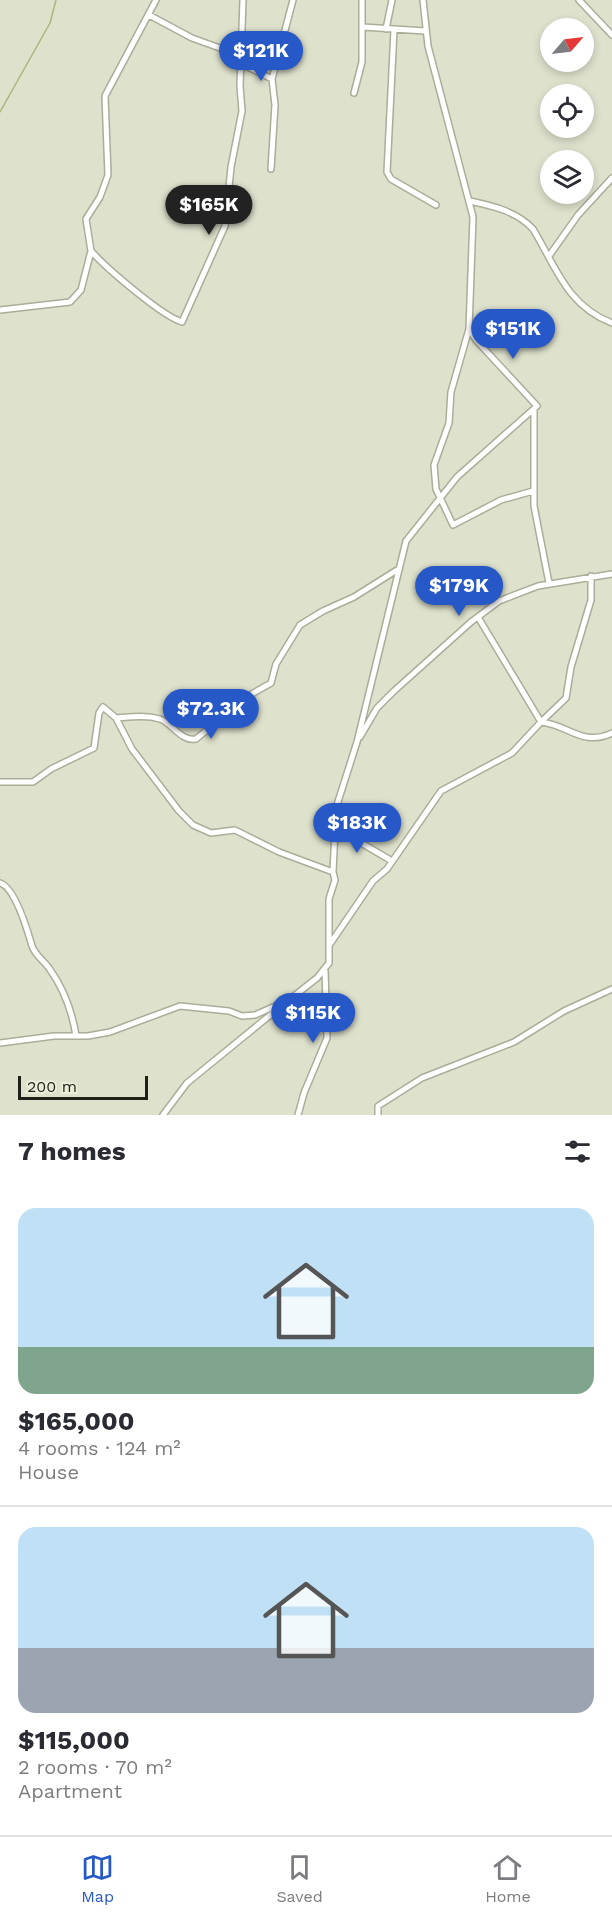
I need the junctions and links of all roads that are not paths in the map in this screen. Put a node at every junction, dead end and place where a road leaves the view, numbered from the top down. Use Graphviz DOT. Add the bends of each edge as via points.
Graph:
graph roads {
  1 [pos="156,0"];
  2 [pos="243,0"];
  3 [pos="293,0"];
  4 [pos="362,0"];
  5 [pos="392,0"];
  6 [pos="423,0"];
  7 [pos="579,0"];
  8 [pos="148,15"];
  9 [pos="363,27"];
  10 [pos="386,29"];
  11 [pos="394,30"];
  12 [pos="425,31"];
  13 [pos="612,35"];
  14 [pos="241,61"];
  15 [pos="272,78"];
  16 [pos="354,93"];
  17 [pos="271,169"];
  18 [pos="612,178"];
  19 [pos="470,201"];
  20 [pos="436,205"];
  21 [pos="91,251"];
  22 [pos="549,256"];
  23 [pos="0,310"];
  24 [pos="612,322"];
  25 [pos="469,329"];
  26 [pos="534,409"];
  27 [pos="533,491"];
  28 [pos="439,497"];
  29 [pos="397,570"];
  30 [pos="612,574"];
  31 [pos="591,576"];
  32 [pos="549,584"];
  33 [pos="478,617"];
  34 [pos="116,718"];
  35 [pos="541,722"];
  36 [pos="612,734"];
  37 [pos="357,742"];
  38 [pos="0,782"];
  39 [pos="334,827"];
  40 [pos="392,861"];
  41 [pos="333,872"];
  42 [pos="0,883"];
  43 [pos="330,944"];
  44 [pos="326,970"];
  45 [pos="612,989"];
  46 [pos="289,1000"];
  47 [pos="76,1036"];
  48 [pos="0,1043"];
  49 [pos="163,1115"];
  50 [pos="298,1115"];
  51 [pos="378,1115"];
  1 -- 8 [label="street"];
  2 -- 14 [label="street"];
  3 -- 15 [label="street"];
  4 -- 9 [label="street"];
  5 -- 10 [label="street"];
  6 -- 12 [label="street"];
  7 -- 13 [label="street"];
  8 -- 14 [label="street" via="192,38 231,52"];
  8 -- 21 [label="street" via="104,100 109,167 104,189 86,219"];
  9 -- 10 [label="street"];
  9 -- 16 [label="street" via="362,62"];
  10 -- 11 [label="street"];
  11 -- 12 [label="street"];
  11 -- 20 [label="street" via="387,172 391,179"];
  12 -- 19 [label="street"];
  14 -- 15 [label="street"];
  14 -- 21 [label="street" via="243,111 231,167 225,226 182,322 146,300"];
  15 -- 17 [label="street" via="275,105"];
  18 -- 22 [label="street" via="578,215"];
  19 -- 22 [label="street" via="497,207 526,221"];
  19 -- 25 [label="street" via="473,217"];
  21 -- 23 [label="street" via="81,290 72,301"];
  22 -- 24 [label="street" via="575,300 597,317"];
  25 -- 26 [label="street" via="537,406"];
  25 -- 28 [label="street" via="451,392 449,423 435,459"];
  26 -- 27 [label="street"];
  26 -- 28 [label="street"];
  27 -- 28 [label="street" via="501,500 453,525"];
  27 -- 32 [label="street"];
  28 -- 29 [label="street" via="407,538"];
  29 -- 34 [label="street" via="305,621 276,664 271,683 196,739 159,719"];
  29 -- 37 [label="street"];
  30 -- 31 [label="street"];
  31 -- 32 [label="street"];
  31 -- 35 [label="street" via="591,600 566,698"];
  32 -- 33 [label="street" via="509,595"];
  33 -- 35 [label="street"];
  33 -- 37 [label="street" via="383,702"];
  34 -- 38 [label="street" via="106,707 101,708 94,748 33,782"];
  34 -- 41 [label="street" via="132,749 193,825 211,833 237,830 272,849"];
  35 -- 36 [label="street" via="588,739"];
  35 -- 40 [label="street" via="512,753 441,791"];
  37 -- 39 [label="street" via="339,794"];
  39 -- 40 [label="street"];
  39 -- 41 [label="street"];
  40 -- 43 [label="street" via="373,881"];
  41 -- 43 [label="street"];
  42 -- 47 [label="street" via="10,891 32,945 72,1010"];
  43 -- 44 [label="street"];
  44 -- 46 [label="street"];
  44 -- 50 [label="street" via="327,1038"];
  45 -- 51 [label="street" via="555,1016 514,1042 422,1078 378,1106"];
  46 -- 47 [label="street" via="265,1012 242,1016 180,1006 110,1032"];
  46 -- 49 [label="street" via="187,1083"];
  47 -- 48 [label="street"];
}
